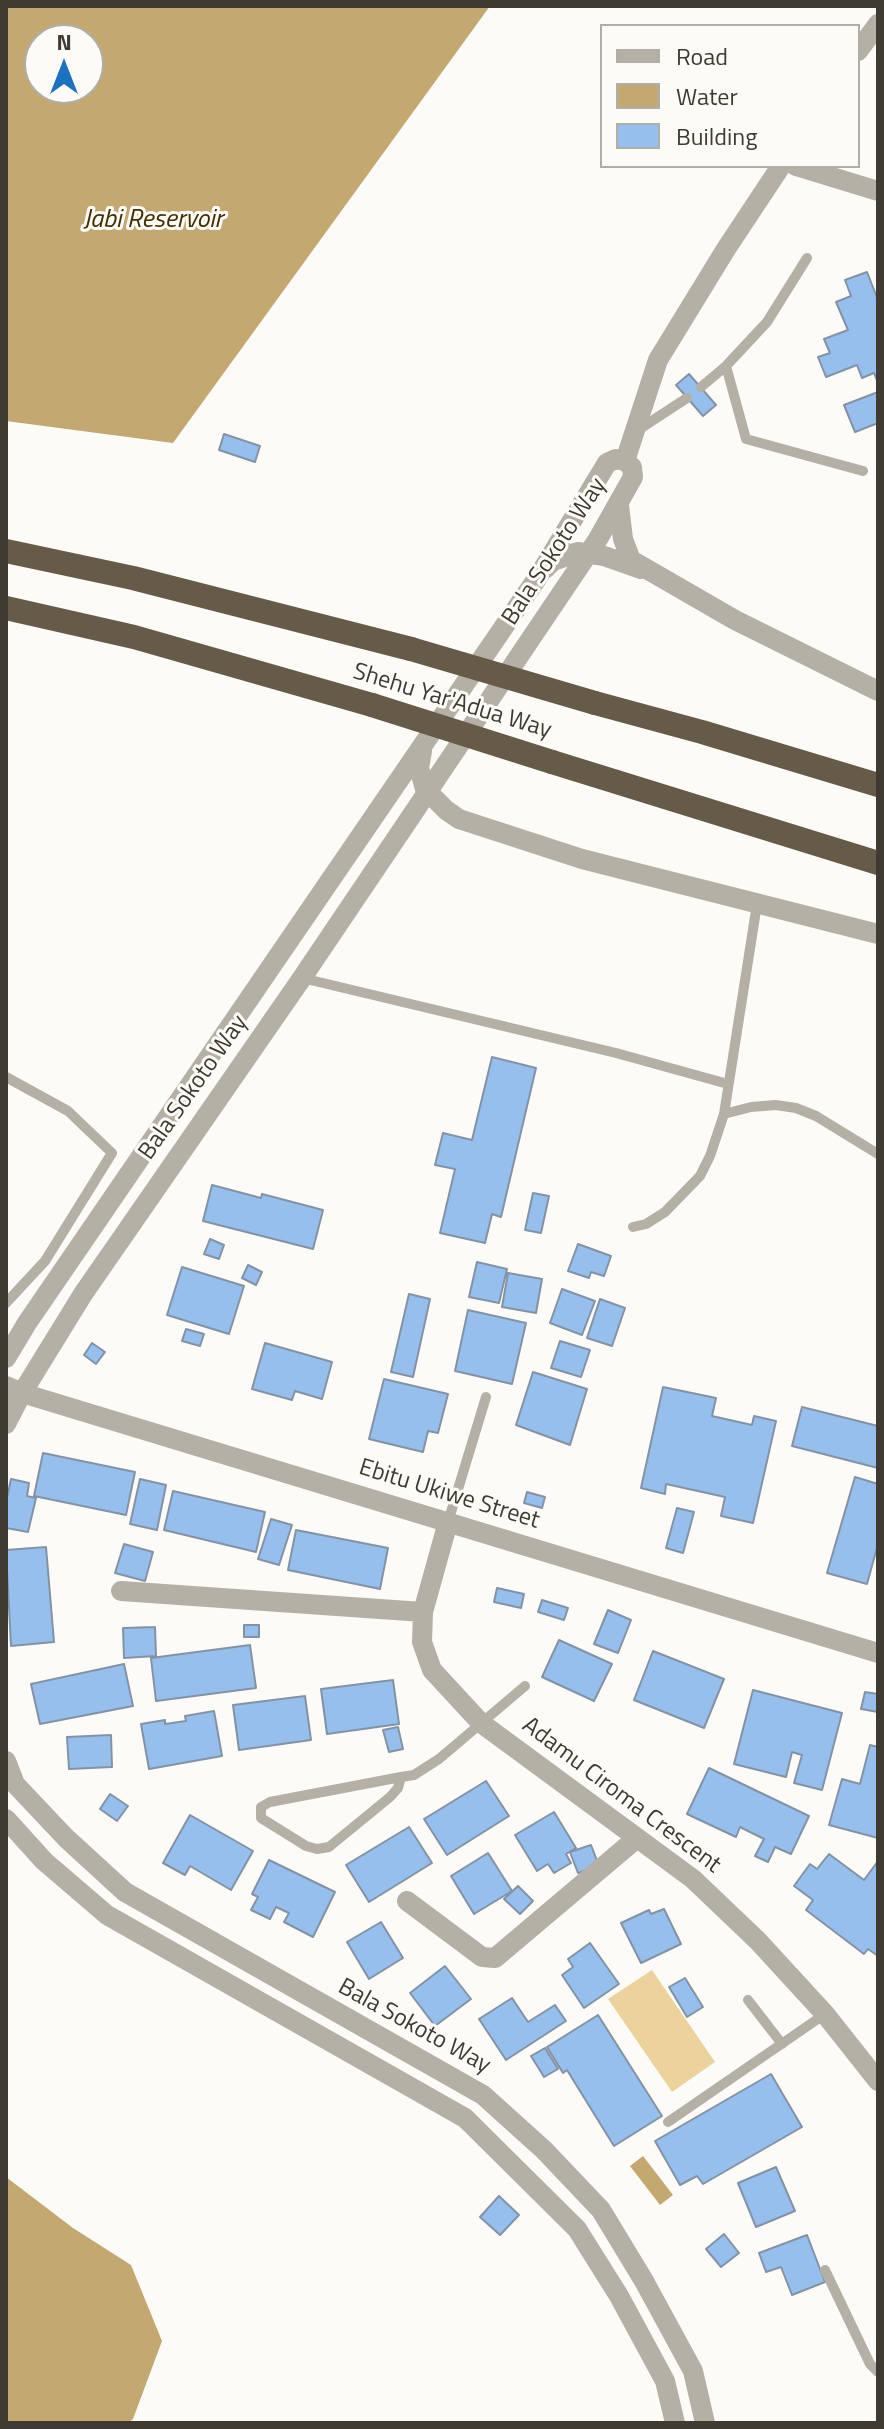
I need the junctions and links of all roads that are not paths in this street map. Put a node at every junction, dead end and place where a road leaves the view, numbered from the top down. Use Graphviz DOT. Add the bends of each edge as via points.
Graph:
graph roads {
  1 [pos="878,24"];
  2 [pos="860,48"];
  3 [pos="780,168"];
  4 [pos="803,168"];
  5 [pos="878,191"];
  6 [pos="807,258"];
  7 [pos="726,366"];
  8 [pos="701,387"];
  9 [pos="687,398"];
  10 [pos="633,433"];
  11 [pos="625,461"];
  12 [pos="863,471"];
  13 [pos="619,505"];
  14 [pos="6,551"];
  15 [pos="589,552"];
  16 [pos="645,570"];
  17 [pos="538,577"];
  18 [pos="6,608"];
  19 [pos="878,691"];
  20 [pos="702,732"];
  21 [pos="425,742"];
  22 [pos="878,767"];
  23 [pos="878,785"];
  24 [pos="428,793"];
  25 [pos="459,819"];
  26 [pos="403,825"];
  27 [pos="878,863"];
  28 [pos="757,904"];
  29 [pos="878,934"];
  30 [pos="302,978"];
  31 [pos="6,1077"];
  32 [pos="728,1084"];
  33 [pos="724,1114"];
  34 [pos="112,1153"];
  35 [pos="878,1154"];
  36 [pos="135,1165"];
  37 [pos="633,1227"];
  38 [pos="6,1303"];
  39 [pos="6,1358"];
  40 [pos="14,1390"];
  41 [pos="486,1397"];
  42 [pos="6,1424"];
  43 [pos="448,1522"];
  44 [pos="121,1591"];
  45 [pos="423,1612"];
  46 [pos="878,1653"];
  47 [pos="525,1686"];
  48 [pos="481,1723"];
  49 [pos="6,1761"];
  50 [pos="401,1777"];
  51 [pos="6,1819"];
  52 [pos="637,1838"];
  53 [pos="407,1901"];
  54 [pos="748,2000"];
  55 [pos="825,2014"];
  56 [pos="782,2044"];
  57 [pos="878,2081"];
  58 [pos="668,2122"];
  59 [pos="825,2270"];
  60 [pos="878,2372"];
  61 [pos="675,2423"];
  62 [pos="705,2423"];
  1 -- 2 [label="street"];
  3 -- 10 [label="street" via="658,360"];
  4 -- 5 [label="street"];
  6 -- 7 [label="lane" via="767,322"];
  7 -- 8 [label="lane"];
  7 -- 12 [label="lane" via="746,439"];
  9 -- 10 [label="lane"];
  10 -- 11 [label="street"];
  11 -- 13 [label="street, Bala Sokoto Way" via="633,477"];
  11 -- 17 [label="street, Bala Sokoto Way" via="607,463"];
  13 -- 15 [label="street, Bala Sokoto Way"];
  13 -- 16 [label="street" via="626,550"];
  14 -- 20 [label="highway, Shehu Yar'Adua Way, bridge" via="411,649"];
  15 -- 16 [label="street"];
  15 -- 17 [label="street" via="553,561"];
  15 -- 24 [label="street, Bala Sokoto Way"];
  16 -- 19 [label="street"];
  17 -- 21 [label="street, Bala Sokoto Way"];
  18 -- 27 [label="highway, Shehu Yar'Adua Way, bridge" via="134,637 372,705"];
  20 -- 22 [label="highway"];
  20 -- 23 [label="highway, Shehu Yar'Adua Way"];
  21 -- 24 [label="street" via="419,768"];
  21 -- 36 [label="street, Bala Sokoto Way"];
  24 -- 25 [label="street"];
  24 -- 26 [label="street, Bala Sokoto Way"];
  25 -- 26 [label="street" via="421,818"];
  25 -- 28 [label="street" via="582,859"];
  26 -- 30 [label="street, Bala Sokoto Way"];
  28 -- 29 [label="street"];
  28 -- 32 [label="lane"];
  30 -- 32 [label="lane"];
  30 -- 40 [label="street, Bala Sokoto Way"];
  31 -- 34 [label="lane" via="68,1111"];
  32 -- 33 [label="lane"];
  33 -- 35 [label="lane" via="751,1107 796,1108"];
  33 -- 37 [label="lane" via="700,1176 665,1212"];
  34 -- 36 [label="lane"];
  34 -- 38 [label="lane" via="45,1261"];
  36 -- 39 [label="street, Bala Sokoto Way"];
  40 -- 42 [label="street, Bala Sokoto Way"];
  40 -- 43 [label="street, Ebitu Ukiwe Street"];
  41 -- 43 [label="lane"];
  43 -- 45 [label="street, Adamu Ciroma Crescent"];
  43 -- 46 [label="street, Ebitu Ukiwe Street"];
  44 -- 45 [label="street"];
  45 -- 48 [label="street, Adamu Ciroma Crescent" via="422,1642 432,1670"];
  47 -- 48 [label="lane"];
  48 -- 50 [label="lane" via="428,1768"];
  48 -- 52 [label="street, Adamu Ciroma Crescent"];
  49 -- 62 [label="street, Bala Sokoto Way" via="15,1784 125,1892 483,2095 544,2150 601,2210 644,2281 693,2371"];
  50 -- 50 [label="lane" via="270,1802 261,1807 261,1818 306,1846 329,1847 390,1797"];
  51 -- 61 [label="street" via="44,1861 107,1915 465,2118 577,2229 665,2381"];
  52 -- 53 [label="street" via="495,1958 482,1957"];
  52 -- 55 [label="street, Adamu Ciroma Crescent" via="693,1879"];
  54 -- 56 [label="lane"];
  55 -- 56 [label="lane"];
  55 -- 57 [label="street, Adamu Ciroma Crescent"];
  56 -- 58 [label="lane"];
  59 -- 60 [label="lane"];
}
